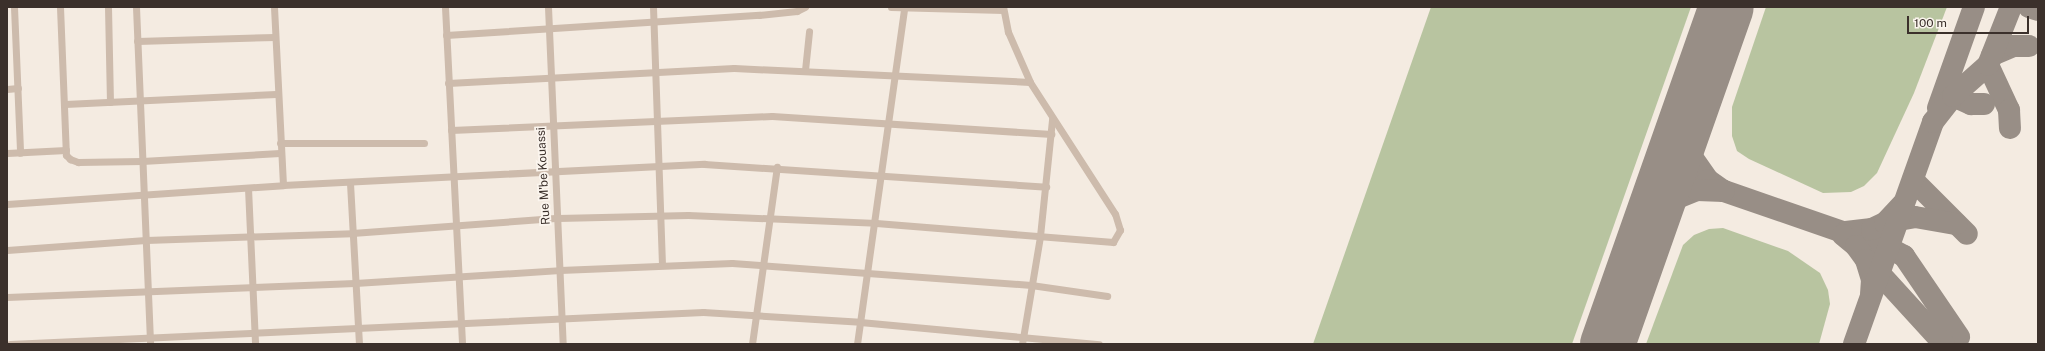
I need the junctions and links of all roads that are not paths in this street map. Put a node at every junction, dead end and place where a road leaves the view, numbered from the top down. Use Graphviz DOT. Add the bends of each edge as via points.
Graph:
graph roads {
  1 [pos="14,7"];
  2 [pos="60,7"];
  3 [pos="108,7"];
  4 [pos="136,7"];
  5 [pos="274,7"];
  6 [pos="445,7"];
  7 [pos="548,7"];
  8 [pos="653,7"];
  9 [pos="805,7"];
  10 [pos="891,7"];
  11 [pos="904,8"];
  12 [pos="1002,8"];
  13 [pos="654,22"];
  14 [pos="550,28"];
  15 [pos="809,31"];
  16 [pos="446,35"];
  17 [pos="274,37"];
  18 [pos="137,41"];
  19 [pos="805,70"];
  20 [pos="657,73"];
  21 [pos="551,75"];
  22 [pos="896,77"];
  23 [pos="448,82"];
  24 [pos="1030,82"];
  25 [pos="7,88"];
  26 [pos="18,88"];
  27 [pos="276,94"];
  28 [pos="139,101"];
  29 [pos="110,102"];
  30 [pos="65,104"];
  31 [pos="1052,119"];
  32 [pos="658,120"];
  33 [pos="552,124"];
  34 [pos="889,124"];
  35 [pos="451,130"];
  36 [pos="1051,134"];
  37 [pos="280,143"];
  38 [pos="424,143"];
  39 [pos="66,150"];
  40 [pos="7,153"];
  41 [pos="20,153"];
  42 [pos="280,153"];
  43 [pos="142,161"];
  44 [pos="660,167"];
  45 [pos="777,167"];
  46 [pos="555,171"];
  47 [pos="881,174"];
  48 [pos="452,177"];
  49 [pos="350,183"];
  50 [pos="283,185"];
  51 [pos="1046,187"];
  52 [pos="248,188"];
  53 [pos="144,195"];
  54 [pos="7,204"];
  55 [pos="660,216"];
  56 [pos="769,217"];
  57 [pos="558,218"];
  58 [pos="876,223"];
  59 [pos="456,226"];
  60 [pos="352,232"];
  61 [pos="250,235"];
  62 [pos="1040,236"];
  63 [pos="146,240"];
  64 [pos="7,250"];
  65 [pos="662,264"];
  66 [pos="763,265"];
  67 [pos="560,270"];
  68 [pos="869,274"];
  69 [pos="459,277"];
  70 [pos="355,283"];
  71 [pos="1031,285"];
  72 [pos="252,286"];
  73 [pos="147,290"];
  74 [pos="1107,296"];
  75 [pos="7,297"];
  76 [pos="756,315"];
  77 [pos="563,317"];
  78 [pos="461,322"];
  79 [pos="860,322"];
  80 [pos="358,328"];
  81 [pos="255,335"];
  82 [pos="1023,340"];
  83 [pos="149,341"];
  84 [pos="10,344"];
  85 [pos="255,344"];
  86 [pos="359,344"];
  87 [pos="462,344"];
  88 [pos="563,344"];
  89 [pos="752,344"];
  90 [pos="857,344"];
  91 [pos="1098,344"];
  1 -- 26 [label="street"];
  2 -- 30 [label="street"];
  3 -- 29 [label="street"];
  4 -- 18 [label="street"];
  5 -- 17 [label="street"];
  6 -- 16 [label="street"];
  7 -- 14 [label="street, Rue M'be Kouassi"];
  8 -- 13 [label="street"];
  9 -- 13 [label="street" via="797,11 759,15"];
  10 -- 11 [label="street"];
  11 -- 12 [label="street"];
  11 -- 22 [label="street"];
  12 -- 24 [label="street" via="1008,32"];
  13 -- 14 [label="street"];
  13 -- 20 [label="street"];
  14 -- 16 [label="street"];
  14 -- 21 [label="street, Rue M'be Kouassi"];
  15 -- 19 [label="street"];
  16 -- 23 [label="street"];
  17 -- 18 [label="street"];
  17 -- 27 [label="street"];
  18 -- 28 [label="street"];
  19 -- 20 [label="street" via="734,68"];
  19 -- 22 [label="street"];
  20 -- 21 [label="street"];
  20 -- 32 [label="street"];
  21 -- 23 [label="street"];
  21 -- 33 [label="street, Rue M'be Kouassi"];
  22 -- 24 [label="street"];
  22 -- 34 [label="street"];
  23 -- 35 [label="street"];
  24 -- 31 [label="street"];
  25 -- 26 [label="street"];
  26 -- 41 [label="street"];
  27 -- 28 [label="street"];
  27 -- 37 [label="street"];
  28 -- 29 [label="street"];
  28 -- 43 [label="street"];
  29 -- 30 [label="street"];
  30 -- 39 [label="street"];
  31 -- 36 [label="street"];
  31 -- 62 [label="street" via="1115,214 1120,230 1113,242 1104,243"];
  32 -- 33 [label="street"];
  32 -- 34 [label="street" via="772,116"];
  32 -- 44 [label="street"];
  33 -- 35 [label="street"];
  33 -- 46 [label="street, Rue M'be Kouassi"];
  34 -- 36 [label="street"];
  34 -- 47 [label="street"];
  35 -- 48 [label="street"];
  36 -- 51 [label="street"];
  37 -- 38 [label="street"];
  37 -- 42 [label="street"];
  39 -- 41 [label="street"];
  39 -- 43 [label="street" via="70,159 78,162"];
  40 -- 41 [label="street"];
  42 -- 43 [label="street"];
  42 -- 50 [label="street"];
  43 -- 53 [label="street"];
  44 -- 45 [label="street" via="704,164"];
  44 -- 46 [label="street"];
  44 -- 55 [label="street"];
  45 -- 47 [label="street"];
  45 -- 56 [label="street"];
  46 -- 48 [label="street"];
  46 -- 57 [label="street, Rue M'be Kouassi"];
  47 -- 51 [label="street"];
  47 -- 58 [label="street"];
  48 -- 49 [label="street"];
  48 -- 59 [label="street"];
  49 -- 50 [label="street"];
  49 -- 60 [label="street"];
  50 -- 52 [label="street"];
  51 -- 62 [label="street"];
  52 -- 53 [label="street"];
  52 -- 61 [label="street"];
  53 -- 54 [label="street"];
  53 -- 63 [label="street"];
  55 -- 56 [label="street"];
  55 -- 57 [label="street"];
  55 -- 65 [label="street"];
  56 -- 58 [label="street"];
  56 -- 66 [label="street"];
  57 -- 59 [label="street"];
  57 -- 67 [label="street, Rue M'be Kouassi"];
  58 -- 62 [label="street"];
  58 -- 68 [label="street"];
  59 -- 60 [label="street"];
  59 -- 69 [label="street"];
  60 -- 61 [label="street"];
  60 -- 70 [label="street"];
  61 -- 63 [label="street"];
  61 -- 72 [label="street"];
  62 -- 71 [label="street"];
  63 -- 64 [label="street"];
  63 -- 73 [label="street"];
  65 -- 66 [label="street"];
  65 -- 67 [label="street"];
  66 -- 68 [label="street"];
  66 -- 76 [label="street"];
  67 -- 69 [label="street"];
  67 -- 77 [label="street, Rue M'be Kouassi"];
  68 -- 71 [label="street"];
  68 -- 79 [label="street"];
  69 -- 70 [label="street"];
  69 -- 78 [label="street"];
  70 -- 72 [label="street"];
  70 -- 80 [label="street"];
  71 -- 74 [label="street"];
  71 -- 82 [label="street"];
  72 -- 73 [label="street"];
  72 -- 81 [label="street"];
  73 -- 75 [label="street"];
  73 -- 83 [label="street"];
  76 -- 77 [label="street" via="703,312"];
  76 -- 79 [label="street"];
  76 -- 89 [label="street"];
  77 -- 78 [label="street"];
  77 -- 88 [label="street, Rue M'be Kouassi"];
  78 -- 80 [label="street"];
  78 -- 87 [label="street"];
  79 -- 82 [label="street"];
  79 -- 90 [label="street"];
  80 -- 81 [label="street"];
  80 -- 86 [label="street"];
  81 -- 83 [label="street"];
  81 -- 85 [label="street"];
  82 -- 91 [label="street"];
  83 -- 84 [label="street"];
}
